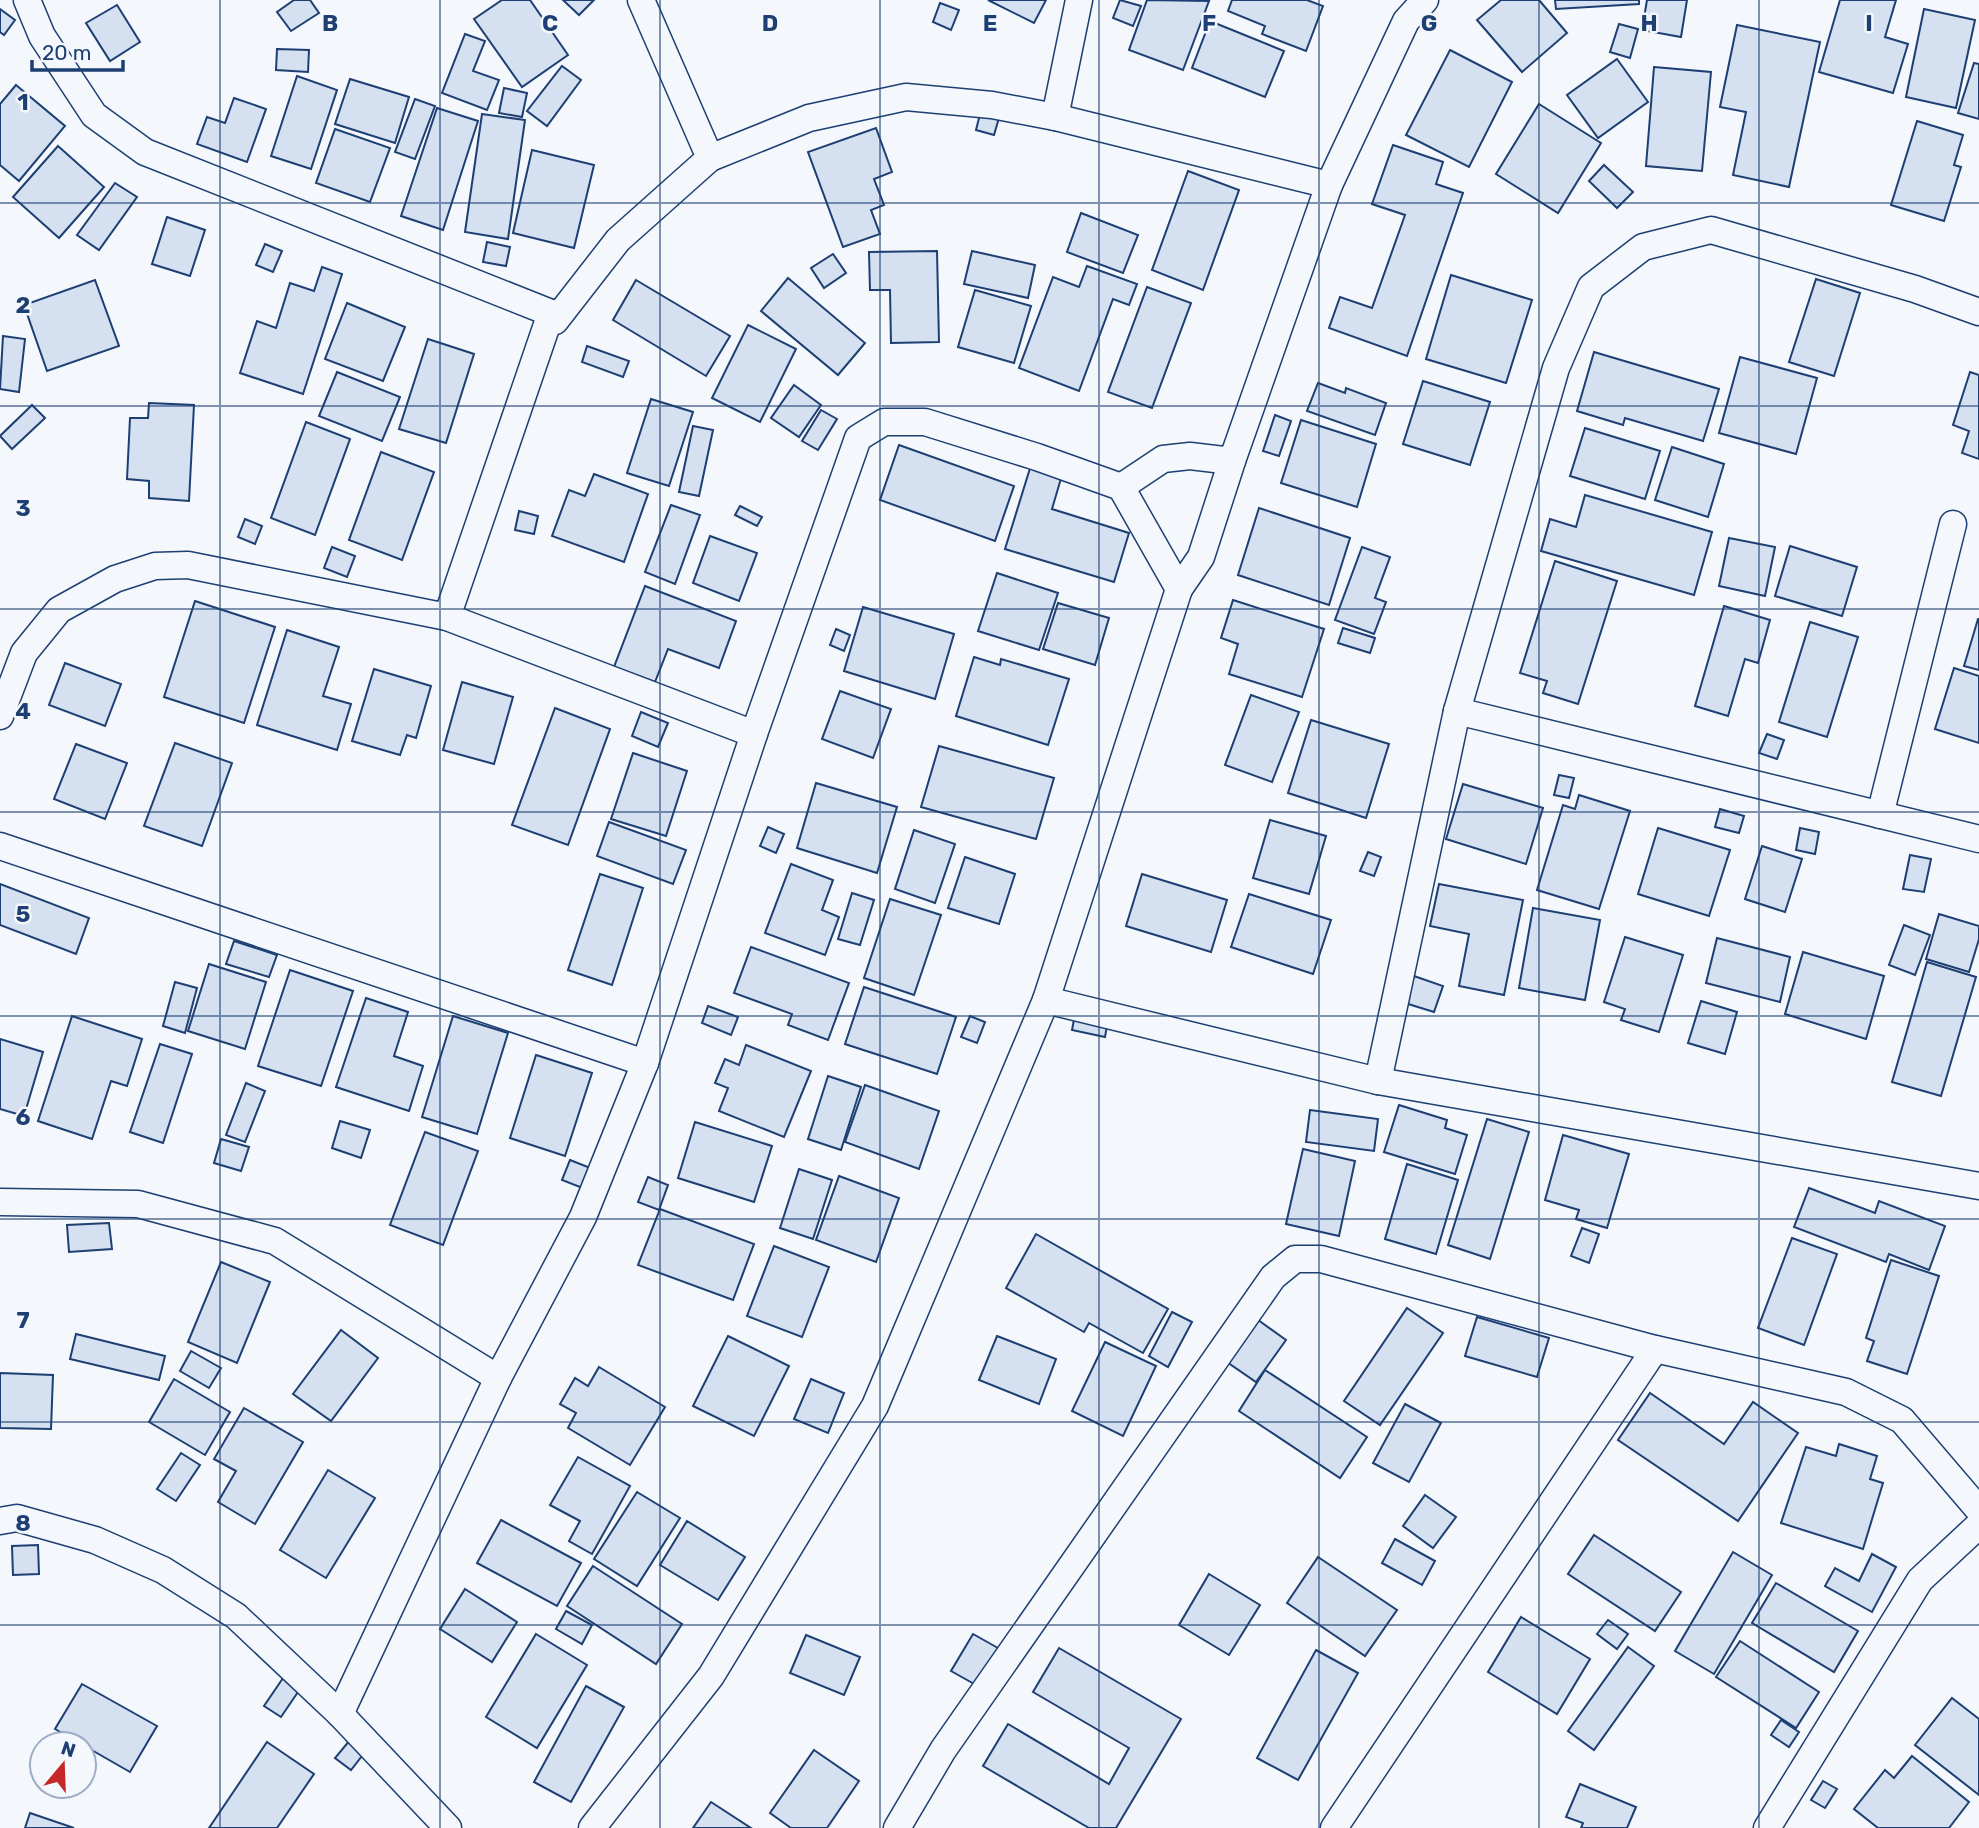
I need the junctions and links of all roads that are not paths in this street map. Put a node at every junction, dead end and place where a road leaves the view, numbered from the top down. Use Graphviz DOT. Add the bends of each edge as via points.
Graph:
graph roads {
  1 [pos="27,0"];
  2 [pos="642,0"];
  3 [pos="1079,0"];
  4 [pos="1425,0"];
  5 [pos="1055,117"];
  6 [pos="710,158"];
  7 [pos="1329,185"];
  8 [pos="1979,312"];
  9 [pos="551,313"];
  10 [pos="1232,461"];
  11 [pos="1121,487"];
  12 [pos="1953,524"];
  13 [pos="1179,590"];
  14 [pos="447,617"];
  15 [pos="1457,711"];
  16 [pos="0,716"];
  17 [pos="754,734"];
  18 [pos="1880,815"];
  19 [pos="1979,839"];
  20 [pos="0,846"];
  21 [pos="1046,1000"];
  22 [pos="645,1063"];
  23 [pos="1378,1081"];
  24 [pos="1979,1186"];
  25 [pos="0,1202"];
  26 [pos="1655,1349"];
  27 [pos="498,1378"];
  28 [pos="1979,1510"];
  29 [pos="0,1521"];
  30 [pos="1979,1525"];
  31 [pos="340,1714"];
  32 [pos="448,1828"];
  33 [pos="592,1828"];
  34 [pos="897,1828"];
  35 [pos="1334,1828"];
  36 [pos="1767,1828"];
  1 -- 9 [label="street" via="42,36 94,115 145,152"];
  2 -- 6 [label="street"];
  3 -- 5 [label="street"];
  4 -- 7 [label="street" via="1406,22"];
  5 -- 6 [label="street" via="992,105 906,97 808,118"];
  5 -- 7 [label="street"];
  6 -- 9 [label="street" via="618,240 555,321"];
  7 -- 10 [label="street"];
  8 -- 15 [label="street" via="1711,230 1643,247 1591,287 1556,368"];
  9 -- 14 [label="street"];
  10 -- 11 [label="street" via="1190,456 1163,459"];
  10 -- 13 [label="street" via="1200,557"];
  11 -- 13 [label="street"];
  11 -- 17 [label="street" via="925,422 884,422 858,438"];
  12 -- 18 [label="street"];
  13 -- 21 [label="street"];
  14 -- 16 [label="street" via="188,565 155,566 115,579 59,610 24,653"];
  14 -- 17 [label="street"];
  15 -- 18 [label="street"];
  15 -- 23 [label="street"];
  17 -- 22 [label="street"];
  18 -- 19 [label="street"];
  20 -- 22 [label="street"];
  21 -- 23 [label="street"];
  21 -- 33 [label="street" via="875,1406 710,1676"];
  22 -- 27 [label="street" via="583,1217"];
  23 -- 24 [label="street"];
  25 -- 27 [label="street" via="138,1203 275,1241"];
  26 -- 28 [label="street" via="1846,1392 1902,1420"];
  26 -- 34 [label="street" via="1321,1259 1295,1259 1273,1277 943,1750"];
  26 -- 35 [label="street"];
  27 -- 31 [label="street"];
  29 -- 31 [label="street" via="17,1518 96,1540 163,1570 236,1616"];
  30 -- 36 [label="street" via="1920,1580"];
  31 -- 32 [label="street"];
}
